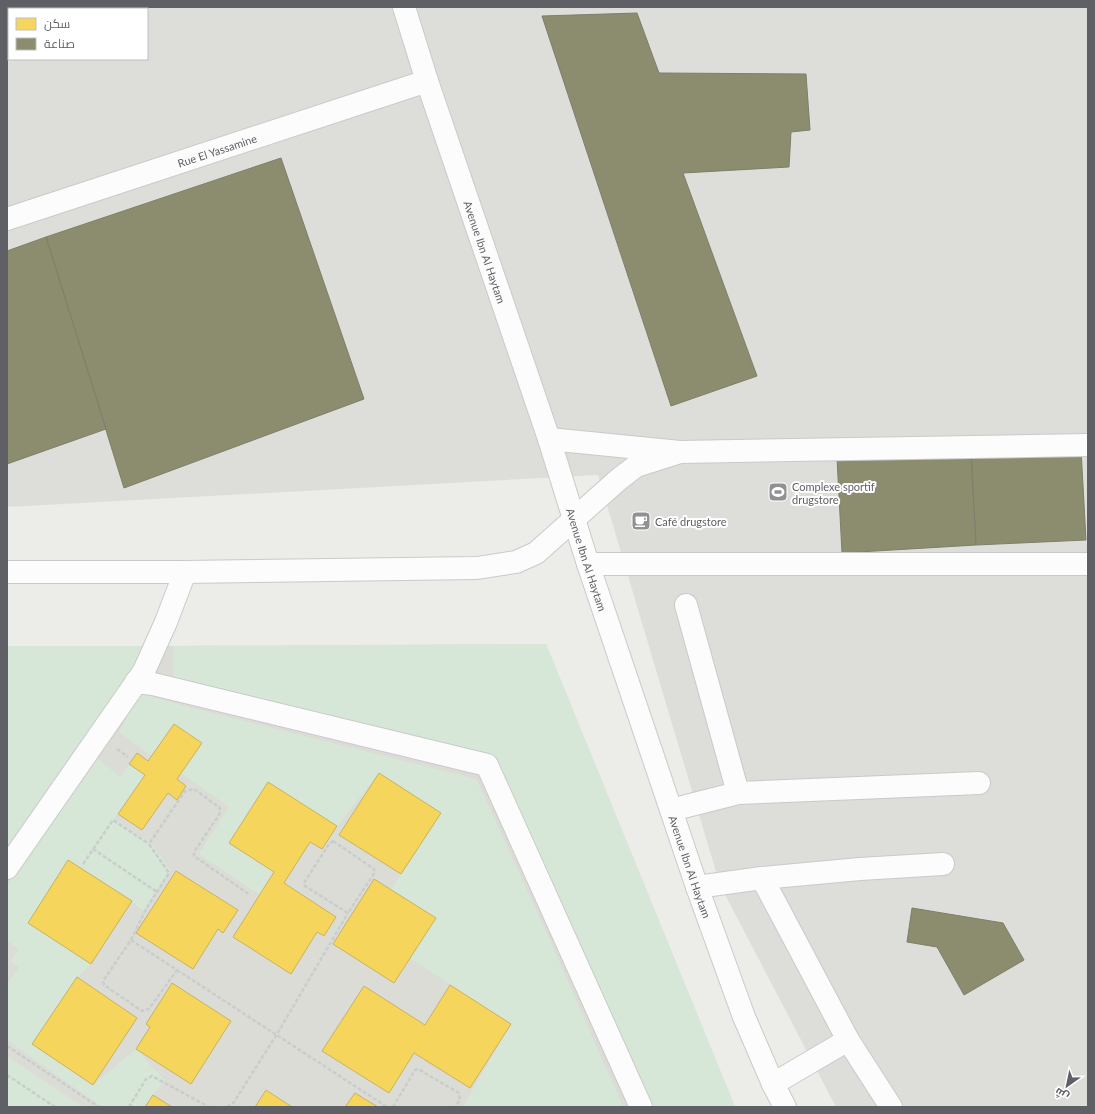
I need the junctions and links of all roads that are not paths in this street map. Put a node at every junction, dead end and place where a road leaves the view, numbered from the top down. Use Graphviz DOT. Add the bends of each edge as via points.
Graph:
graph roads {
  1 [pos="404,7"];
  2 [pos="427,81"];
  3 [pos="7,219"];
  4 [pos="549,439"];
  5 [pos="1088,445"];
  6 [pos="680,452"];
  7 [pos="574,520"];
  8 [pos="588,564"];
  9 [pos="1088,564"];
  10 [pos="7,572"];
  11 [pos="185,572"];
  12 [pos="686,605"];
  13 [pos="136,682"];
  14 [pos="979,783"];
  15 [pos="738,793"];
  16 [pos="671,810"];
  17 [pos="943,864"];
  18 [pos="7,868"];
  19 [pos="762,878"];
  20 [pos="697,887"];
  21 [pos="848,1040"];
  22 [pos="773,1084"];
  23 [pos="641,1107"];
  24 [pos="785,1107"];
  25 [pos="891,1107"];
  1 -- 2 [label="street, Avenue Ibn Al Haytam"];
  2 -- 3 [label="street, Rue El Yassamine"];
  2 -- 4 [label="street, Avenue Ibn Al Haytam"];
  4 -- 6 [label="street"];
  4 -- 7 [label="street, Avenue Ibn Al Haytam"];
  5 -- 6 [label="street"];
  6 -- 7 [label="street" via="636,466"];
  7 -- 8 [label="street, Avenue Ibn Al Haytam"];
  7 -- 11 [label="street" via="536,553 516,562 477,568"];
  8 -- 9 [label="street"];
  8 -- 16 [label="street, Avenue Ibn Al Haytam"];
  10 -- 11 [label="street"];
  11 -- 13 [label="street" via="151,655"];
  12 -- 15 [label="street"];
  13 -- 18 [label="street"];
  13 -- 23 [label="street" via="487,765"];
  14 -- 15 [label="street"];
  15 -- 16 [label="street"];
  16 -- 20 [label="street, Avenue Ibn Al Haytam"];
  17 -- 19 [label="street"];
  19 -- 20 [label="street"];
  19 -- 21 [label="street"];
  20 -- 22 [label="street, Avenue Ibn Al Haytam" via="744,1017"];
  21 -- 22 [label="street"];
  21 -- 25 [label="street"];
  22 -- 24 [label="street, Avenue Ibn Al Haytam"];
}
